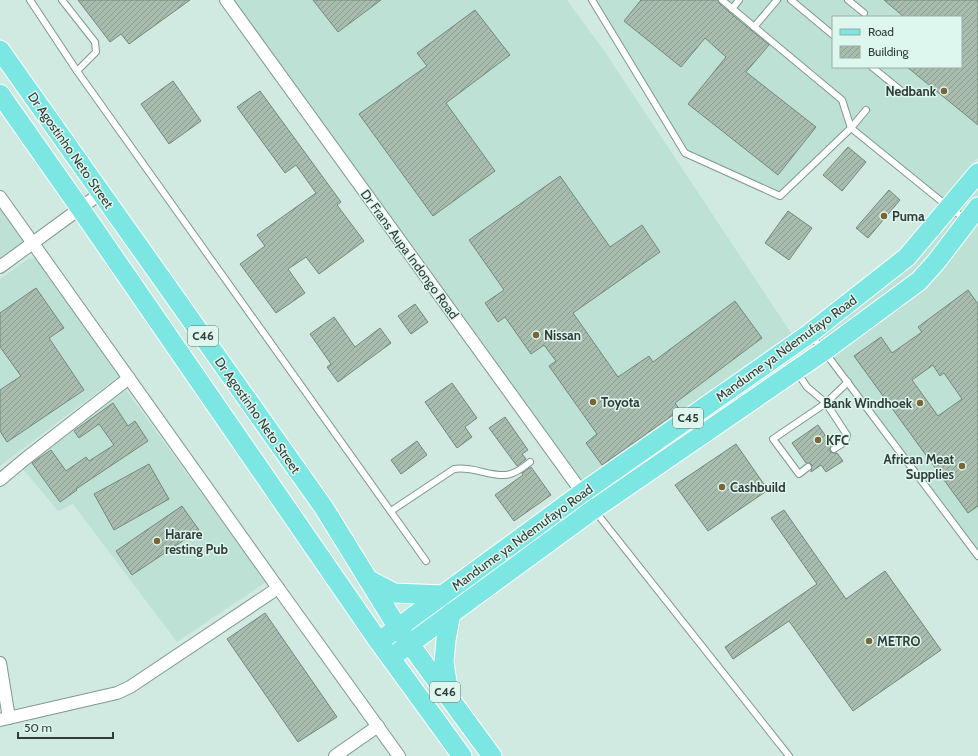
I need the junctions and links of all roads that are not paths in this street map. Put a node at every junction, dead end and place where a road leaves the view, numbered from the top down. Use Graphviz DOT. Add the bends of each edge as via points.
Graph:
graph roads {
  1 [pos="30,0"];
  2 [pos="62,0"];
  3 [pos="226,0"];
  4 [pos="592,0"];
  5 [pos="722,0"];
  6 [pos="739,0"];
  7 [pos="777,0"];
  8 [pos="792,0"];
  9 [pos="848,0"];
  10 [pos="732,9"];
  11 [pos="864,13"];
  12 [pos="754,27"];
  13 [pos="832,33"];
  14 [pos="0,50"];
  15 [pos="873,68"];
  16 [pos="77,71"];
  17 [pos="904,93"];
  18 [pos="0,94"];
  19 [pos="866,110"];
  20 [pos="850,128"];
  21 [pos="978,173"];
  22 [pos="101,193"];
  23 [pos="0,197"];
  24 [pos="80,208"];
  25 [pos="949,208"];
  26 [pos="973,214"];
  27 [pos="32,244"];
  28 [pos="0,267"];
  29 [pos="809,334"];
  30 [pos="824,351"];
  31 [pos="796,370"];
  32 [pos="129,378"];
  33 [pos="848,382"];
  34 [pos="826,403"];
  35 [pos="834,449"];
  36 [pos="530,462"];
  37 [pos="808,467"];
  38 [pos="0,480"];
  39 [pos="582,493"];
  40 [pos="594,509"];
  41 [pos="391,512"];
  42 [pos="978,556"];
  43 [pos="426,561"];
  44 [pos="368,580"];
  45 [pos="278,588"];
  46 [pos="443,595"];
  47 [pos="451,613"];
  48 [pos="398,628"];
  49 [pos="379,642"];
  50 [pos="410,644"];
  51 [pos="391,658"];
  52 [pos="0,663"];
  53 [pos="450,699"];
  54 [pos="4,719"];
  55 [pos="378,726"];
  56 [pos="335,756"];
  57 [pos="399,756"];
  58 [pos="462,756"];
  59 [pos="492,756"];
  60 [pos="789,756"];
  1 -- 16 [label="lane"];
  2 -- 16 [label="lane" via="95,42 96,52"];
  3 -- 39 [label="street, Dr Frans Aupa Indongo Road"];
  4 -- 20 [label="lane" via="684,153 780,196"];
  5 -- 10 [label="lane"];
  6 -- 10 [label="lane"];
  7 -- 12 [label="lane"];
  8 -- 13 [label="lane"];
  9 -- 11 [label="lane"];
  10 -- 12 [label="lane"];
  12 -- 20 [label="lane" via="842,100"];
  14 -- 22 [label="main road, Dr Agostinho Neto Street / C46"];
  15 -- 17 [label="lane"];
  16 -- 41 [label="lane"];
  18 -- 24 [label="main road, Dr Agostinho Neto Street / C46"];
  19 -- 20 [label="lane"];
  20 -- 25 [label="lane"];
  21 -- 25 [label="main road, Mandume ya Ndemufayo Road / C45"];
  22 -- 24 [label="street"];
  22 -- 44 [label="main road, Dr Agostinho Neto Street / C46" via="324,508"];
  23 -- 27 [label="street"];
  24 -- 27 [label="street"];
  24 -- 49 [label="main road, Dr Agostinho Neto Street / C46"];
  25 -- 26 [label="lane"];
  25 -- 29 [label="main road, Mandume ya Ndemufayo Road / C45" via="907,257"];
  26 -- 30 [label="main road, Mandume ya Ndemufayo Road / C45" via="919,281"];
  27 -- 28 [label="street"];
  27 -- 32 [label="street"];
  29 -- 30 [label="lane"];
  29 -- 39 [label="main road, Mandume ya Ndemufayo Road / C45"];
  30 -- 31 [label="main road, Mandume ya Ndemufayo Road / C45"];
  30 -- 33 [label="lane"];
  31 -- 34 [label="lane" via="807,387"];
  31 -- 40 [label="main road, Mandume ya Ndemufayo Road / C45"];
  32 -- 38 [label="street"];
  32 -- 45 [label="street"];
  33 -- 34 [label="lane"];
  33 -- 42 [label="lane"];
  34 -- 35 [label="lane" via="846,435 845,442"];
  34 -- 37 [label="lane" via="774,439 799,474"];
  36 -- 41 [label="lane" via="506,475 463,467 454,468"];
  39 -- 40 [label="street, Dr Frans Aupa Indongo Road"];
  39 -- 46 [label="main road, Mandume ya Ndemufayo Road / C45"];
  40 -- 47 [label="main road, Mandume ya Ndemufayo Road / C45"];
  40 -- 60 [label="lane"];
  41 -- 43 [label="lane"];
  44 -- 46 [label="main road" via="394,593"];
  44 -- 48 [label="main road, Dr Agostinho Neto Street / C46"];
  45 -- 54 [label="street" via="130,687"];
  45 -- 55 [label="street"];
  46 -- 48 [label="main road, Mandume ya Ndemufayo Road / C45"];
  47 -- 50 [label="main road, Mandume ya Ndemufayo Road / C45"];
  47 -- 53 [label="main road" via="444,662"];
  48 -- 49 [label="main road, Mandume ya Ndemufayo Road / C45"];
  48 -- 50 [label="main road, C46"];
  49 -- 51 [label="main road, C46"];
  50 -- 51 [label="main road, Mandume ya Ndemufayo Road / C45"];
  50 -- 53 [label="main road, C46"];
  51 -- 58 [label="main road, C46"];
  52 -- 54 [label="street"];
  53 -- 59 [label="main road, C46"];
  55 -- 56 [label="street"];
  55 -- 57 [label="street"];
}
